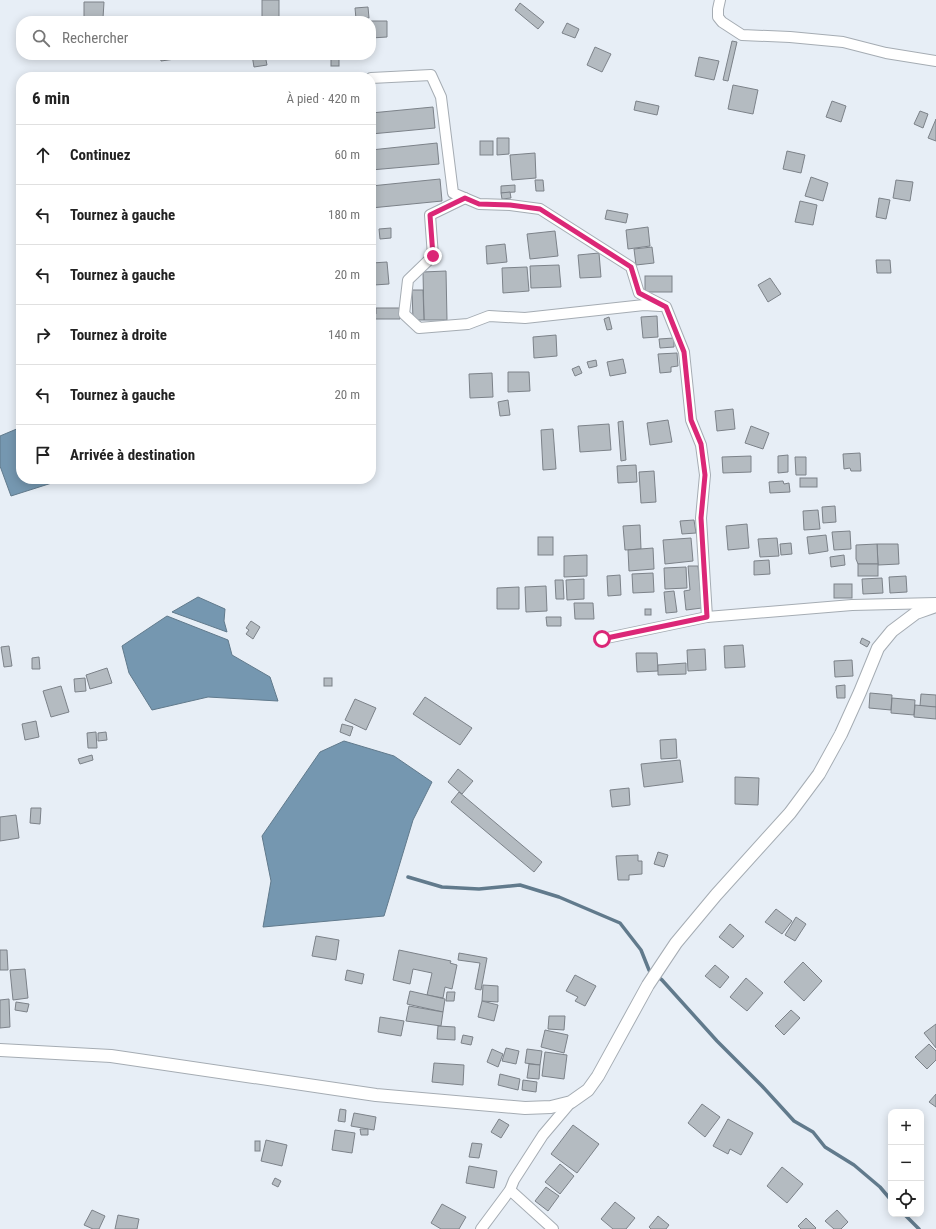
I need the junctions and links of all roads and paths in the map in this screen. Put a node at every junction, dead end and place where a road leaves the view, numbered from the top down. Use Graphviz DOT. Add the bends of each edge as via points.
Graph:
graph roads {
  1 [pos="720,0"];
  2 [pos="936,61"];
  3 [pos="376,78"];
  4 [pos="465,198"];
  5 [pos="666,307"];
  6 [pos="936,605"];
  7 [pos="707,617"];
  8 [pos="602,639"];
  9 [pos="0,1050"];
  10 [pos="571,1102"];
  11 [pos="510,1190"];
  12 [pos="481,1229"];
  13 [pos="553,1229"];
  1 -- 2 [label="street" via="718,17 742,35 843,42 886,53"];
  3 -- 4 [label="street" via="431,75 441,97 453,193"];
  4 -- 5 [label="street" via="479,204 540,209 631,267 639,293"];
  4 -- 5 [label="street" via="430,215 433,256 408,280 404,314 419,328 468,324 489,316 525,318 644,305"];
  5 -- 7 [label="street" via="684,352 691,420 701,444 705,475 701,518"];
  6 -- 7 [label="street" via="852,605"];
  6 -- 10 [label="street" via="916,613 892,631 878,648 841,734 819,774 790,813 692,922 648,985 598,1076 588,1090"];
  7 -- 8 [label="street"];
  9 -- 10 [label="street" via="111,1056 376,1095 525,1108 551,1107"];
  10 -- 11 [label="street" via="543,1135"];
  11 -- 12 [label="street"];
  11 -- 13 [label="street"];
}
